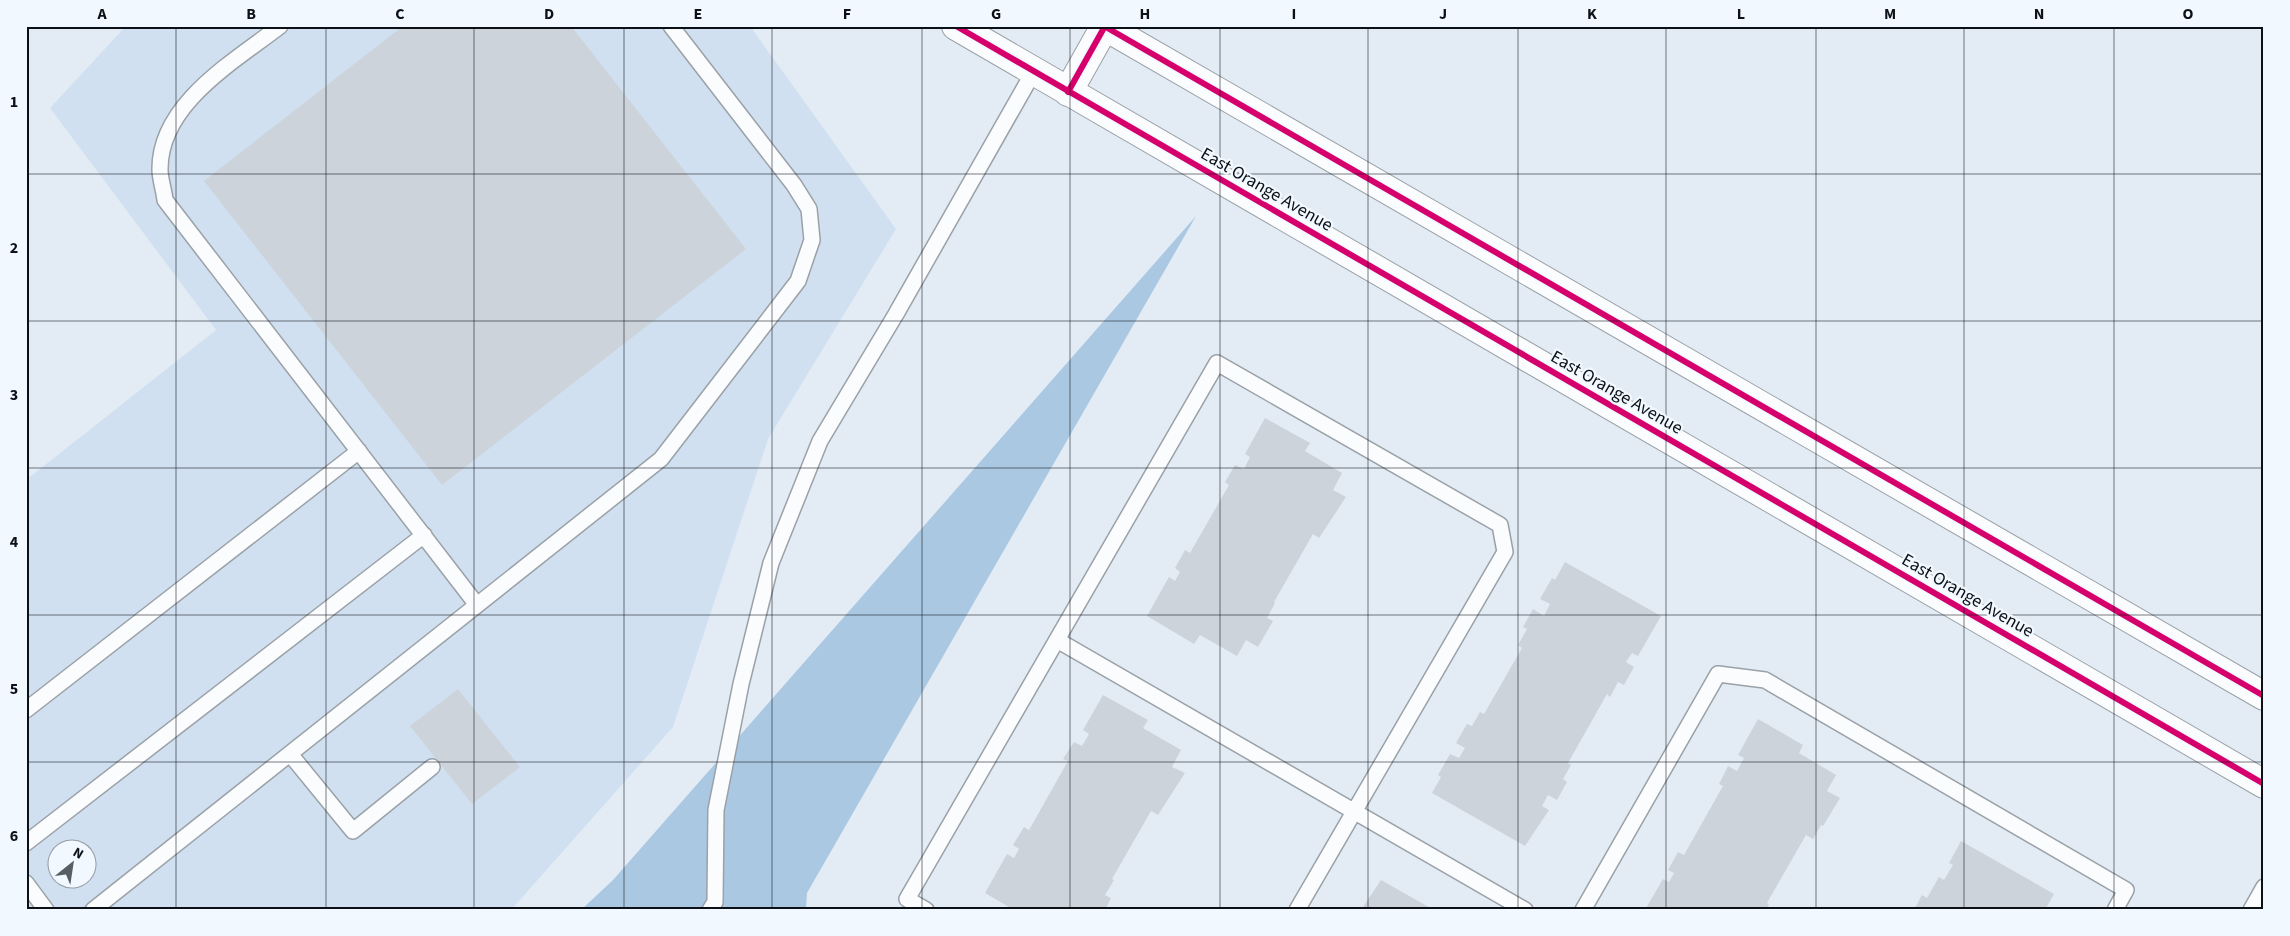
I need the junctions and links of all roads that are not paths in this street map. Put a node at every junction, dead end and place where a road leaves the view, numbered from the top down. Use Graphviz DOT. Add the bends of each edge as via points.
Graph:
graph roads {
  1 [pos="280,26"];
  2 [pos="671,26"];
  3 [pos="956,26"];
  4 [pos="1105,26"];
  5 [pos="1034,72"];
  6 [pos="1068,92"];
  7 [pos="359,451"];
  8 [pos="424,535"];
  9 [pos="478,605"];
  10 [pos="1057,640"];
  11 [pos="2264,696"];
  12 [pos="26,710"];
  13 [pos="290,754"];
  14 [pos="432,767"];
  15 [pos="2264,784"];
  16 [pos="1354,812"];
  17 [pos="26,843"];
  18 [pos="26,883"];
  19 [pos="2264,887"];
  20 [pos="46,910"];
  21 [pos="93,910"];
  22 [pos="710,910"];
  23 [pos="926,910"];
  24 [pos="1297,910"];
  25 [pos="1524,910"];
  26 [pos="1584,910"];
  27 [pos="2115,910"];
  28 [pos="2251,910"];
  1 -- 7 [label="lane" via="201,87 175,117 165,142 160,169 165,200"];
  2 -- 9 [label="lane" via="794,185 809,209 812,240 798,281 661,459"];
  3 -- 5 [label="street, East Orange Avenue"];
  4 -- 6 [label="street"];
  4 -- 11 [label="street"];
  5 -- 6 [label="street, East Orange Avenue"];
  5 -- 22 [label="lane" via="820,441 771,563 741,684 716,810 715,902"];
  6 -- 15 [label="street, East Orange Avenue"];
  7 -- 8 [label="lane"];
  7 -- 12 [label="lane"];
  8 -- 9 [label="lane"];
  8 -- 17 [label="lane"];
  9 -- 13 [label="lane"];
  10 -- 16 [label="lane"];
  10 -- 16 [label="lane" via="1217,363 1500,526 1505,552"];
  10 -- 23 [label="lane" via="907,898"];
  13 -- 14 [label="lane" via="353,831"];
  13 -- 21 [label="lane"];
  16 -- 24 [label="lane"];
  16 -- 25 [label="lane"];
  18 -- 20 [label="lane"];
  19 -- 28 [label="lane"];
  26 -- 27 [label="lane" via="1718,674 1766,680 2126,890"];
}
